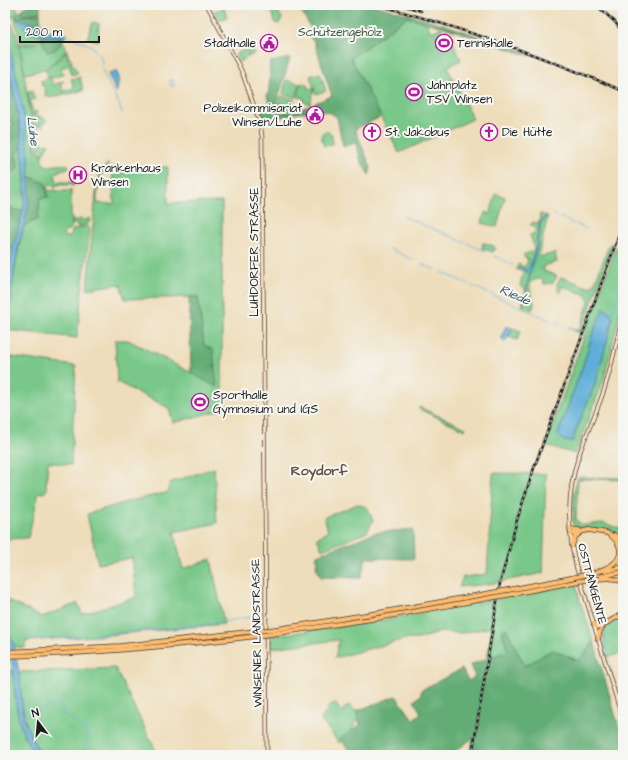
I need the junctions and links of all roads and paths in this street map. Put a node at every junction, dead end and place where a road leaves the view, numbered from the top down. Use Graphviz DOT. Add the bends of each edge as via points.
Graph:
graph roads {
  1 [pos="207,5"];
  2 [pos="623,313"];
  3 [pos="265,510"];
  4 [pos="570,529"];
  5 [pos="581,531"];
  6 [pos="607,532"];
  7 [pos="571,534"];
  8 [pos="623,541"];
  9 [pos="572,546"];
  10 [pos="623,567"];
  11 [pos="623,572"];
  12 [pos="595,576"];
  13 [pos="567,581"];
  14 [pos="623,583"];
  15 [pos="623,614"];
  16 [pos="610,622"];
  17 [pos="594,624"];
  18 [pos="604,625"];
  19 [pos="598,639"];
  20 [pos="5,652"];
  21 [pos="28,653"];
  22 [pos="5,656"];
  23 [pos="623,720"];
  24 [pos="267,755"];
  1 -- 3 [label="main road, LUHDORFER STRASSE" via="242,72 262,136"];
  2 -- 4 [label="main road, OSTTANGENTE" via="605,387 575,471 570,504"];
  3 -- 24 [label="main road, WINSENER LANDSTRASSE"];
  4 -- 5 [label="highway"];
  4 -- 7 [label="main road, OSTTANGENTE"];
  5 -- 6 [label="highway"];
  5 -- 7 [label="highway"];
  5 -- 9 [label="highway" via="575,537"];
  6 -- 8 [label="highway"];
  6 -- 12 [label="highway" via="615,538 620,550 616,561"];
  7 -- 9 [label="main road, OSTTANGENTE"];
  9 -- 17 [label="main road, OSTTANGENTE"];
  10 -- 12 [label="highway"];
  11 -- 12 [label="highway"];
  12 -- 13 [label="highway, bridge"];
  12 -- 13 [label="highway, bridge" via="579,581"];
  12 -- 14 [label="highway"];
  13 -- 21 [label="highway, bridge" via="393,615 257,634 136,649"];
  15 -- 16 [label="highway"];
  16 -- 17 [label="highway"];
  16 -- 18 [label="highway"];
  17 -- 18 [label="highway" via="598,627"];
  17 -- 19 [label="main road, OSTTANGENTE"];
  18 -- 19 [label="highway"];
  19 -- 23 [label="main road, OSTTANGENTE"];
  20 -- 21 [label="highway"];
  21 -- 22 [label="highway"];
}
